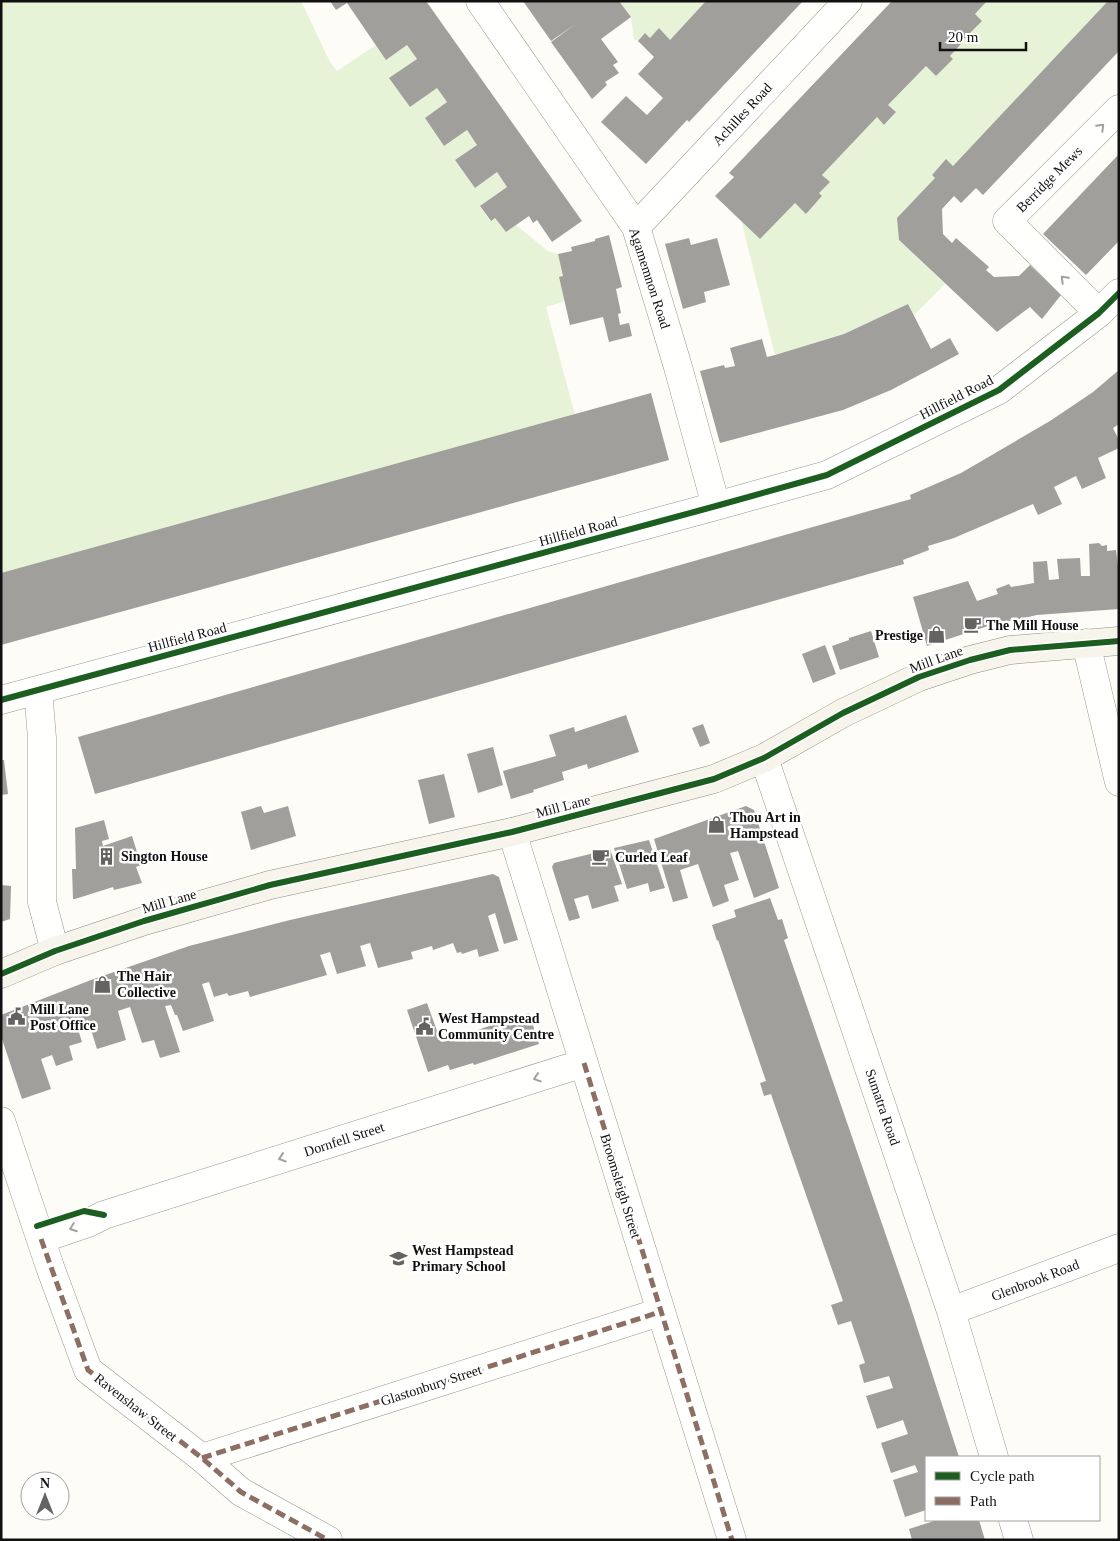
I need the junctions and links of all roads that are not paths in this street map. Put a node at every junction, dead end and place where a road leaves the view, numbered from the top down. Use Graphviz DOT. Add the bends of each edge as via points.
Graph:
graph roads {
  1 [pos="480,1"];
  2 [pos="848,1"];
  3 [pos="1119,109"];
  4 [pos="636,227"];
  5 [pos="1119,293"];
  6 [pos="1099,313"];
  7 [pos="716,506"];
  8 [pos="1119,641"];
  9 [pos="1086,643"];
  10 [pos="38,690"];
  11 [pos="1,700"];
  12 [pos="764,758"];
  13 [pos="1119,782"];
  14 [pos="512,832"];
  15 [pos="56,951"];
  16 [pos="1,974"];
  17 [pos="584,1063"];
  18 [pos="1,1121"];
  19 [pos="41,1239"];
  20 [pos="1119,1248"];
  21 [pos="660,1312"];
  22 [pos="951,1312"];
  23 [pos="994,1456"];
  24 [pos="202,1458"];
  25 [pos="1013,1521"];
  26 [pos="328,1540"];
  27 [pos="732,1540"];
  28 [pos="1019,1540"];
  1 -- 4 [label="street, Agamemnon Road"];
  2 -- 4 [label="street, Achilles Road"];
  6 -- 3 [label="street, Berridge Mews, one-way" via="1007,221"];
  4 -- 7 [label="street, Agamemnon Road"];
  5 -- 6 [label="street, Hillfield Road"];
  6 -- 7 [label="street, Hillfield Road" via="1000,390 827,474"];
  7 -- 10 [label="street, Hillfield Road"];
  8 -- 9 [label="street, Mill Lane"];
  9 -- 12 [label="street, Mill Lane" via="1010,650 919,677 843,713"];
  9 -- 13 [label="street"];
  10 -- 11 [label="street, Hillfield Road"];
  10 -- 15 [label="street" via="42,738 42,902"];
  12 -- 14 [label="street, Mill Lane" via="714,779"];
  12 -- 22 [label="street, Sumatra Road"];
  14 -- 15 [label="street, Mill Lane" via="270,885 144,921"];
  14 -- 17 [label="street, Broomsleigh Street"];
  15 -- 16 [label="street, Mill Lane"];
  17 -- 19 [label="street, Dornfell Street, one-way" via="104,1215"];
  17 -- 21 [label="street, Broomsleigh Street"];
  18 -- 19 [label="street, Ravenshaw Street"];
  19 -- 24 [label="street, Ravenshaw Street" via="88,1370"];
  20 -- 22 [label="street, Glenbrook Road"];
  21 -- 24 [label="street, Glastonbury Street"];
  21 -- 27 [label="street, Broomsleigh Street"];
  22 -- 23 [label="street, Sumatra Road"];
  24 -- 26 [label="street, Ravenshaw Street" via="241,1492"];
  25 -- 28 [label="street"];
}
